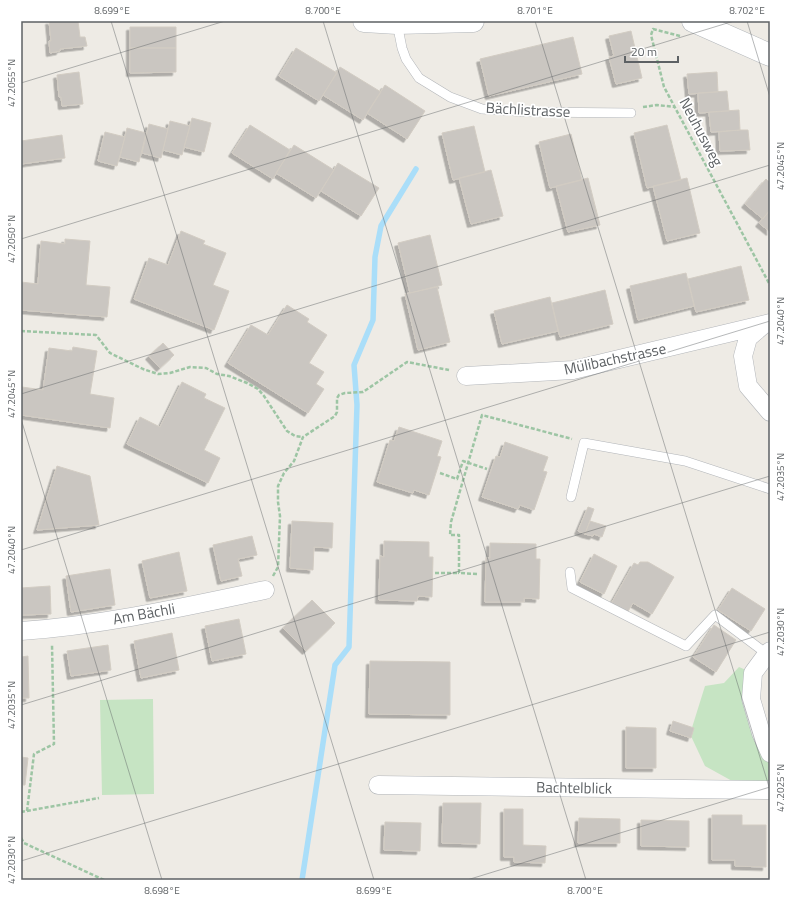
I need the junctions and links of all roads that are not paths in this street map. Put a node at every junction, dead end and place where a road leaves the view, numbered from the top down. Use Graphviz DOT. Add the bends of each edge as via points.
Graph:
graph roads {
  1 [pos="364,21"];
  2 [pos="473,21"];
  3 [pos="396,23"];
  4 [pos="688,29"];
  5 [pos="770,55"];
  6 [pos="631,113"];
  7 [pos="766,324"];
  8 [pos="466,376"];
  9 [pos="770,412"];
  10 [pos="770,489"];
  11 [pos="571,497"];
  12 [pos="570,572"];
  13 [pos="265,590"];
  14 [pos="21,631"];
  15 [pos="768,653"];
  16 [pos="770,753"];
  17 [pos="378,785"];
  18 [pos="770,790"];
  1 -- 3 [label="main road"];
  2 -- 3 [label="main road"];
  3 -- 6 [label="lane, Bächlistrasse" via="406,59 419,78 450,97 482,109"];
  4 -- 5 [label="main road"];
  7 -- 8 [label="street, Mülibachstrasse" via="573,370"];
  7 -- 9 [label="street, Mülibachstrasse" via="748,338 742,356 748,386"];
  10 -- 11 [label="lane" via="686,461 584,443"];
  12 -- 15 [label="lane" via="572,588 686,646 715,615"];
  13 -- 14 [label="street, Am Bächli" via="128,618"];
  15 -- 16 [label="street" via="753,673 751,699"];
  17 -- 18 [label="street, Bachtelblick"];
}
